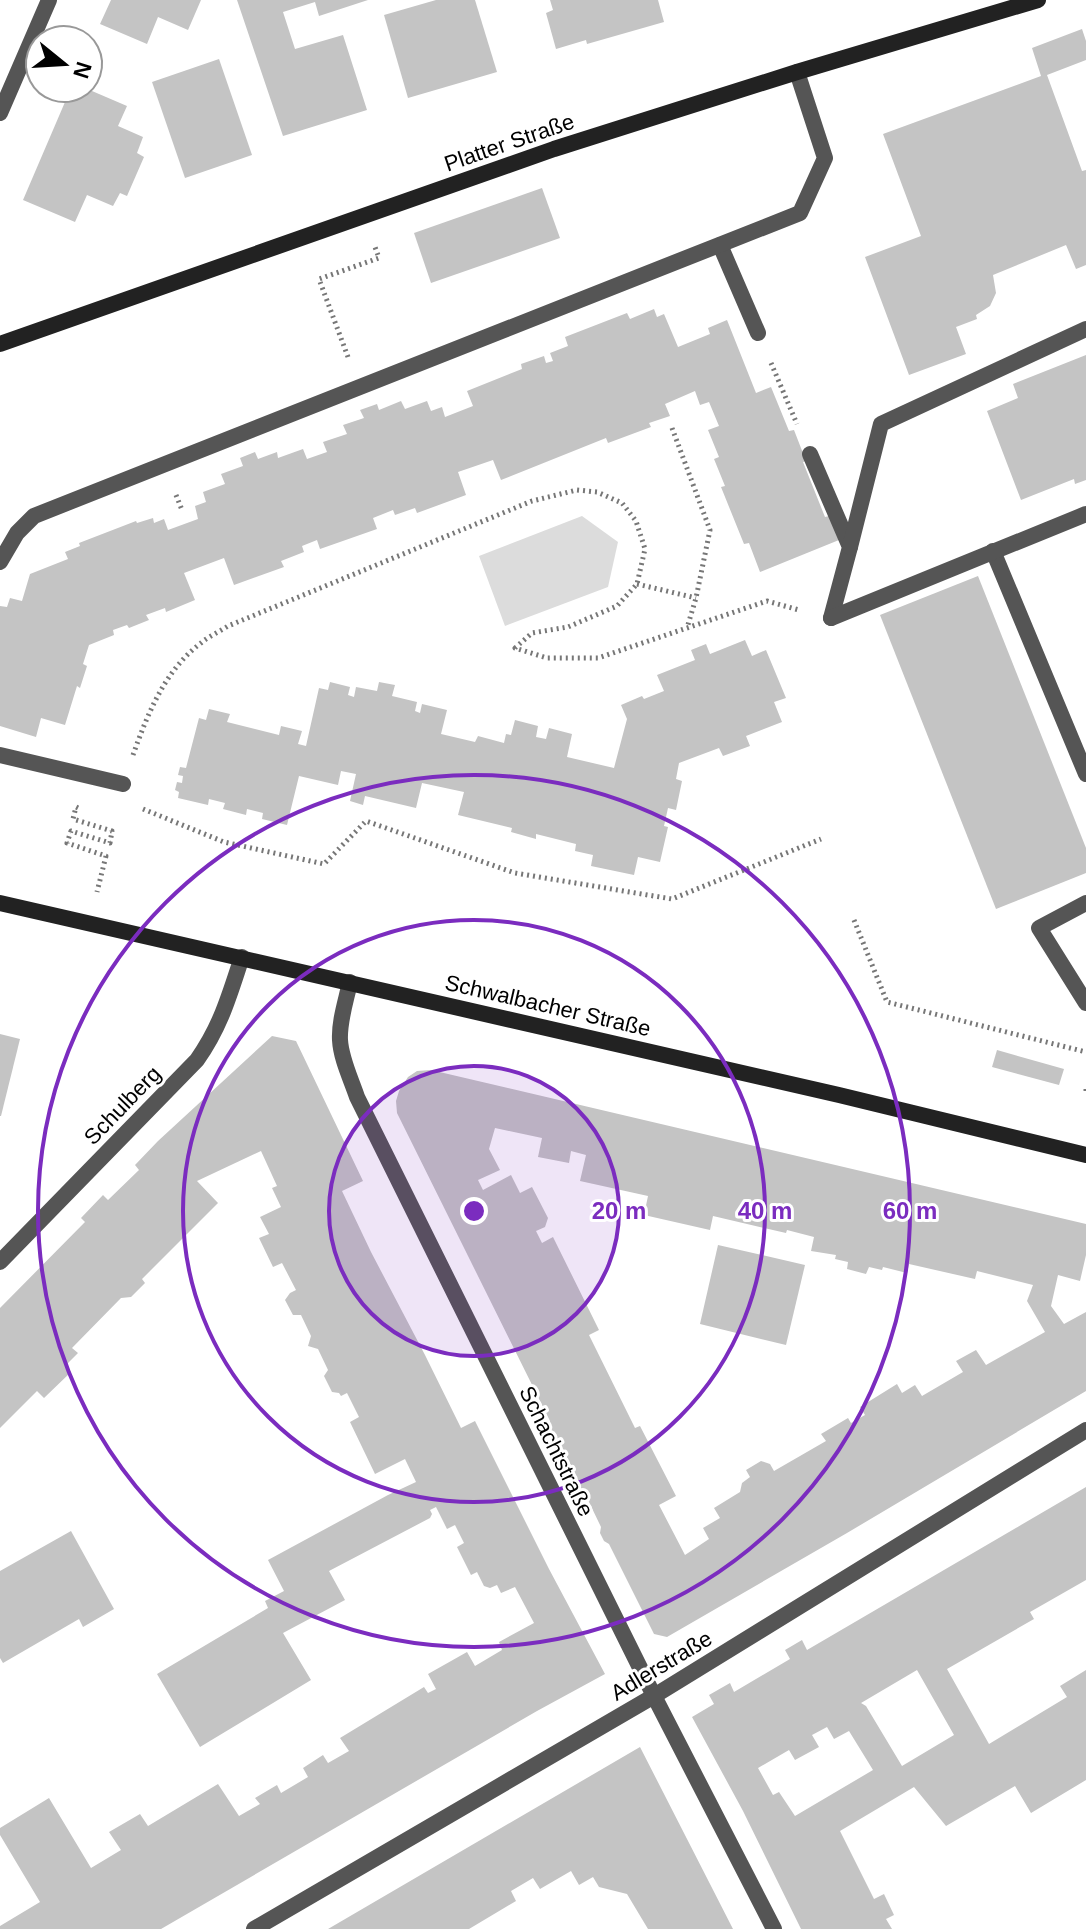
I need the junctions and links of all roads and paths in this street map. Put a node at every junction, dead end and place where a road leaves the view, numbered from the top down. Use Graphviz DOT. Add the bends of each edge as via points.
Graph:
graph roads {
  1 [pos="49,0"];
  2 [pos="1038,0"];
  3 [pos="1016,4"];
  4 [pos="797,72"];
  5 [pos="0,113"];
  6 [pos="375,245"];
  7 [pos="720,245"];
  8 [pos="1086,329"];
  9 [pos="758,333"];
  10 [pos="342,342"];
  11 [pos="0,344"];
  12 [pos="672,428"];
  13 [pos="810,454"];
  14 [pos="1086,514"];
  15 [pos="850,547"];
  16 [pos="993,551"];
  17 [pos="0,562"];
  18 [pos="637,584"];
  19 [pos="696,598"];
  20 [pos="831,618"];
  21 [pos="686,629"];
  22 [pos="146,719"];
  23 [pos="0,755"];
  24 [pos="1086,774"];
  25 [pos="123,784"];
  26 [pos="133,804"];
  27 [pos="89,811"];
  28 [pos="821,839"];
  29 [pos="101,877"];
  30 [pos="0,903"];
  31 [pos="1086,903"];
  32 [pos="854,920"];
  33 [pos="242,957"];
  34 [pos="350,982"];
  35 [pos="1086,1003"];
  36 [pos="1086,1052"];
  37 [pos="1086,1155"];
  38 [pos="0,1262"];
  39 [pos="1086,1430"];
  40 [pos="654,1696"];
  41 [pos="254,1929"];
  42 [pos="774,1929"];
  1 -- 5 [label="street"];
  2 -- 3 [label="street, Platter Straße"];
  3 -- 4 [label="street, Platter Straße"];
  4 -- 7 [label="street" via="825,158 810,194 800,213"];
  4 -- 11 [label="street, Platter Straße" via="554,149"];
  6 -- 10 [label="path" via="379,258 319,279"];
  7 -- 9 [label="street"];
  7 -- 17 [label="street" via="34,516"];
  8 -- 15 [label="street" via="881,424"];
  9 -- 13 [label="path"];
  12 -- 19 [label="path" via="710,530"];
  13 -- 15 [label="street"];
  14 -- 16 [label="street"];
  15 -- 20 [label="street"];
  16 -- 20 [label="street"];
  16 -- 24 [label="street"];
  18 -- 19 [label="path"];
  18 -- 21 [label="path" via="617,606 568,627 532,633 515,648 547,658 598,658"];
  18 -- 22 [label="path" via="645,549 636,521 622,503 577,490 532,501 228,626 186,656"];
  19 -- 21 [label="path"];
  20 -- 21 [label="path" via="767,601"];
  23 -- 25 [label="street"];
  26 -- 28 [label="path" via="224,842 324,864 366,821 515,873 672,899"];
  27 -- 29 [label="path" via="76,807 73,819 112,831 110,843 71,831 67,843 106,856"];
  30 -- 33 [label="street, Schwalbacher Straße"];
  31 -- 35 [label="street" via="1039,928"];
  32 -- 36 [label="path" via="887,1002"];
  33 -- 34 [label="street, Schwalbacher Straße"];
  33 -- 38 [label="street, Schulberg" via="223,1016 197,1060"];
  34 -- 37 [label="street, Schwalbacher Straße"];
  34 -- 40 [label="street, Schachtstraße" via="340,1042 357,1097"];
  39 -- 40 [label="street, Adlerstraße"];
  40 -- 41 [label="street, Adlerstraße"];
  40 -- 42 [label="street, Schachtstraße"];
}
